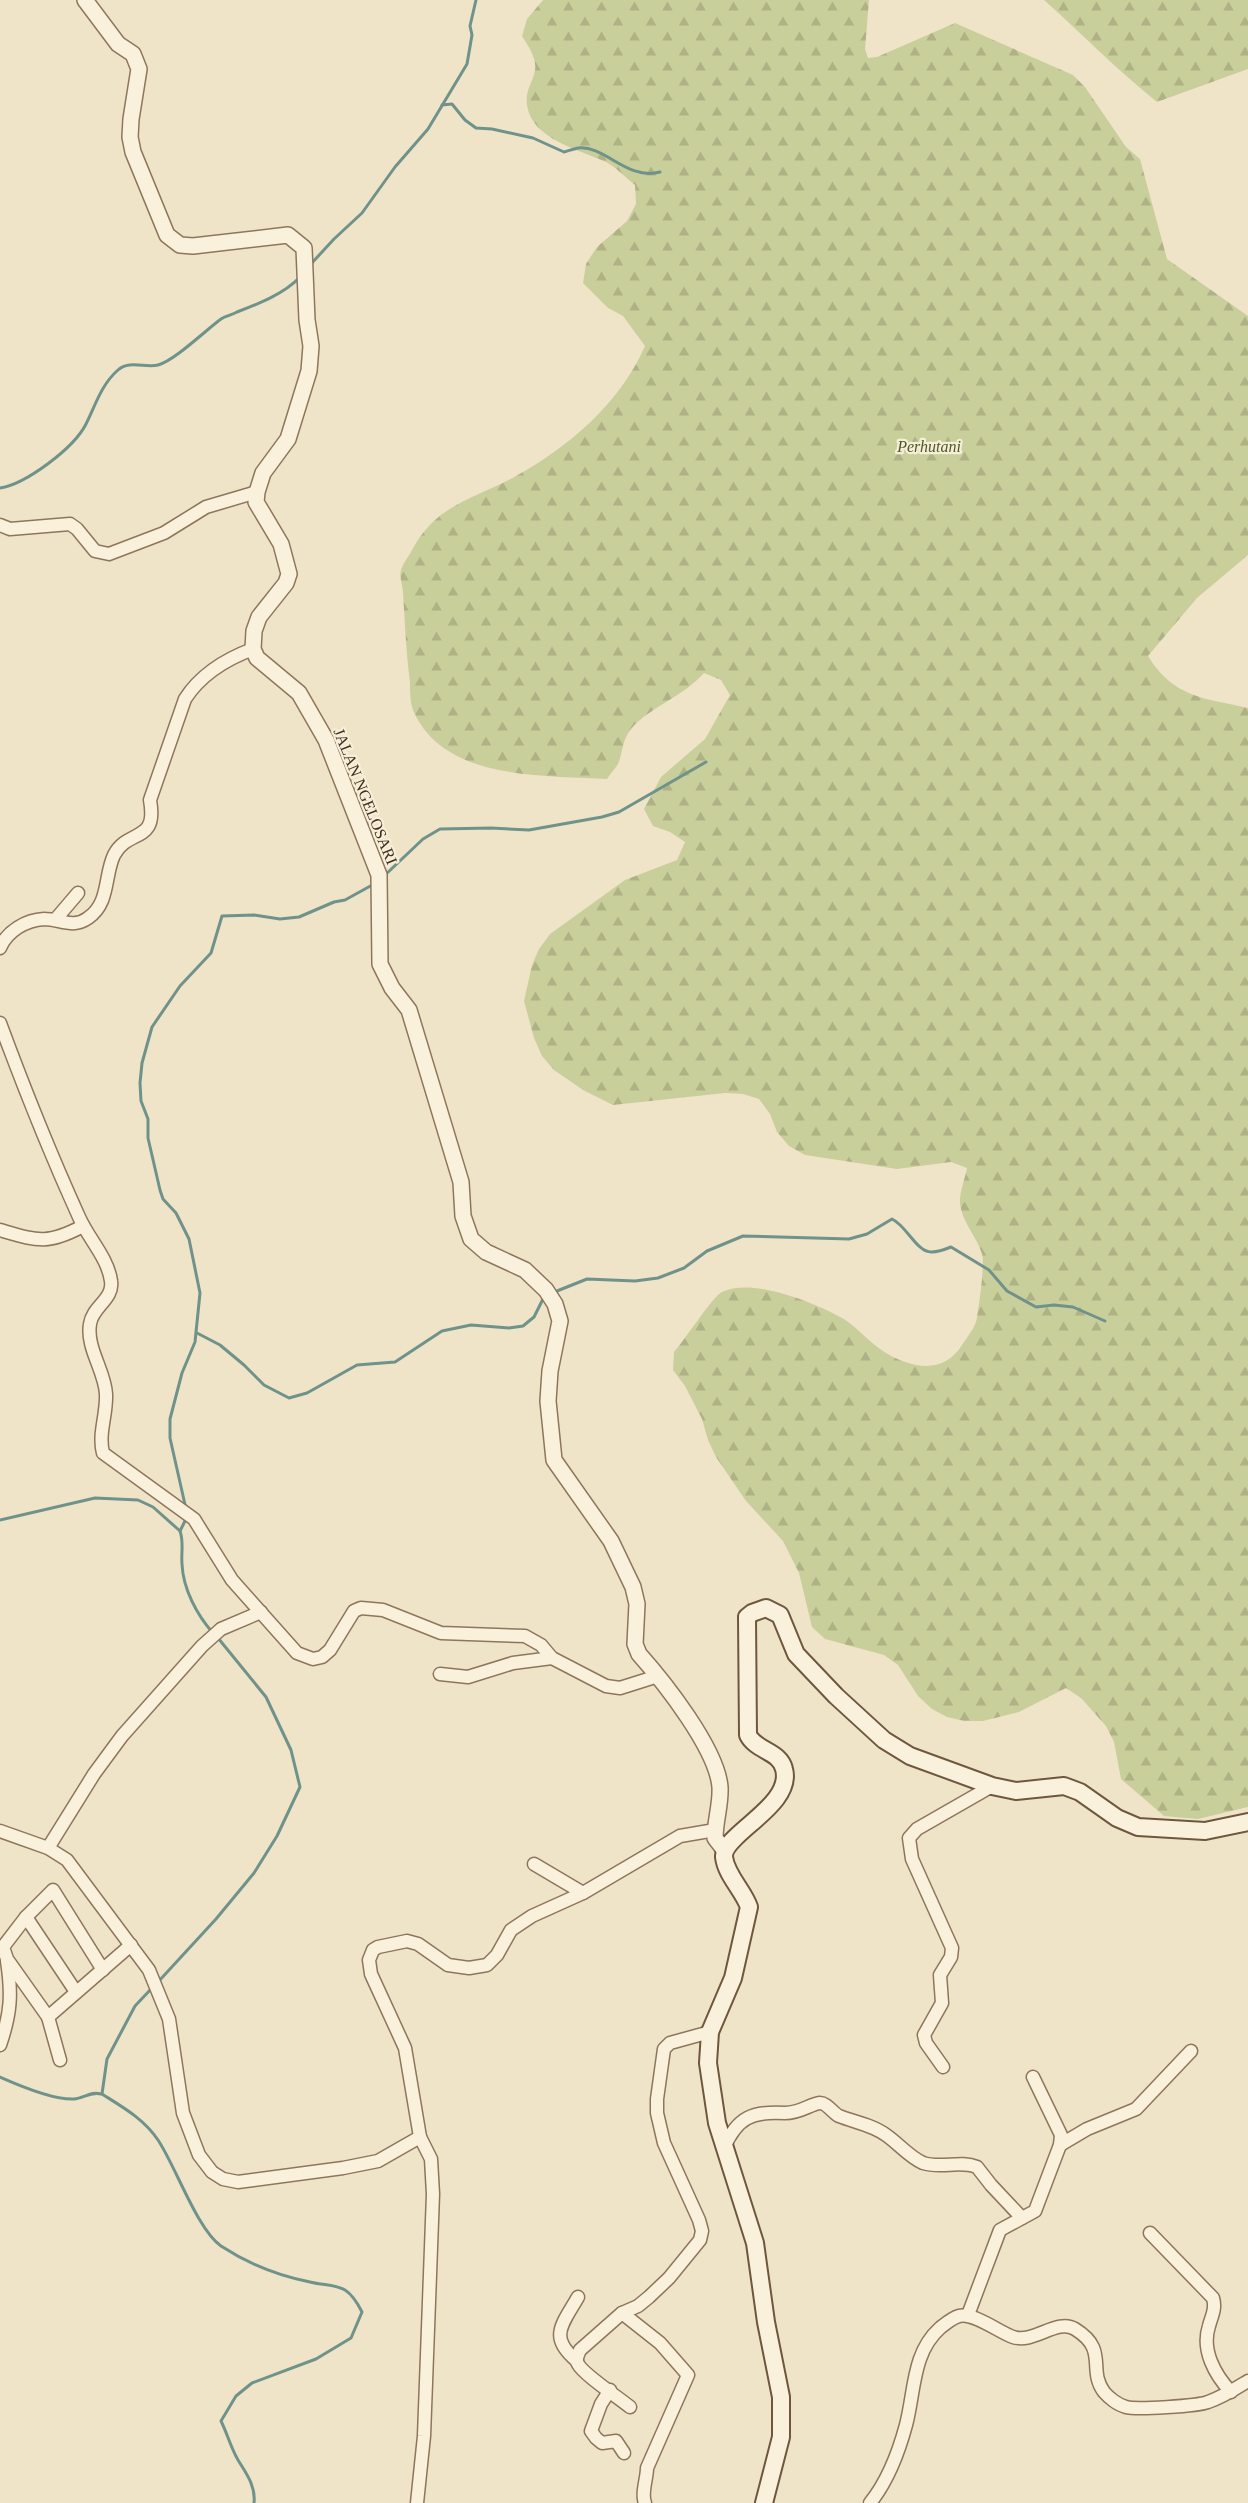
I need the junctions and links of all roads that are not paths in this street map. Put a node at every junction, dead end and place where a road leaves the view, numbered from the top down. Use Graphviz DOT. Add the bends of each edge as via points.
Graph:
graph roads {
  1 [pos="85,0"];
  2 [pos="256,492"];
  3 [pos="0,525"];
  4 [pos="253,649"];
  5 [pos="78,893"];
  6 [pos="54,920"];
  7 [pos="0,948"];
  8 [pos="0,1023"];
  9 [pos="83,1226"];
  10 [pos="0,1230"];
  11 [pos="261,1612"];
  12 [pos="552,1659"];
  13 [pos="440,1674"];
  14 [pos="658,1676"];
  15 [pos="992,1786"];
  16 [pos="1248,1822"];
  17 [pos="715,1830"];
  18 [pos="0,1831"];
  19 [pos="48,1848"];
  20 [pos="725,1851"];
  21 [pos="534,1864"];
  22 [pos="584,1893"];
  23 [pos="26,1917"];
  24 [pos="131,1945"];
  25 [pos="7,1959"];
  26 [pos="103,1970"];
  27 [pos="76,1992"];
  28 [pos="48,2017"];
  29 [pos="710,2032"];
  30 [pos="0,2045"];
  31 [pos="1191,2051"];
  32 [pos="60,2060"];
  33 [pos="943,2067"];
  34 [pos="1033,2077"];
  35 [pos="420,2137"];
  36 [pos="1060,2145"];
  37 [pos="724,2148"];
  38 [pos="1022,2218"];
  39 [pos="1150,2233"];
  40 [pos="578,2298"];
  41 [pos="622,2313"];
  42 [pos="968,2315"];
  43 [pos="577,2361"];
  44 [pos="1248,2380"];
  45 [pos="610,2390"];
  46 [pos="1231,2392"];
  47 [pos="630,2407"];
  48 [pos="624,2453"];
  49 [pos="417,2503"];
  50 [pos="645,2503"];
  51 [pos="764,2503"];
  52 [pos="870,2503"];
  1 -- 2 [label="street" via="137,62 129,137 167,235 180,245 193,246 288,235 304,248 311,346 309,371 288,439 263,472"];
  2 -- 3 [label="street" via="206,507 164,533 109,554 99,554 77,529 66,523 10,530"];
  2 -- 4 [label="street" via="256,502 281,544 289,574 260,617"];
  4 -- 6 [label="street" via="202,677 185,699 150,800 153,817 142,834 115,854 100,905 89,918 78,922"];
  4 -- 14 [label="street, JALAN NGELOSARI" via="257,658 299,693 314,716 371,850 380,880 380,964 392,988 410,1010 461,1182 467,1229 478,1246 525,1270 555,1304 560,1321 548,1401 554,1460 611,1541 637,1604 635,1644"];
  5 -- 6 [label="street"];
  6 -- 7 [label="street" via="28,922 13,930"];
  8 -- 9 [label="street" via="47,1147"];
  9 -- 10 [label="street" via="62,1237 40,1241"];
  9 -- 11 [label="street" via="112,1281 107,1297 93,1312 89,1334 106,1394 100,1436 103,1453 194,1519 232,1580"];
  11 -- 12 [label="street" via="297,1653 313,1659 330,1650 349,1616 360,1608 383,1610 441,1633 525,1636 541,1645"];
  11 -- 19 [label="street" via="220,1629 202,1646 122,1737"];
  12 -- 13 [label="street" via="513,1663 468,1677"];
  12 -- 14 [label="street" via="606,1686 620,1688"];
  14 -- 17 [label="street, JALAN NGELOSARI" via="685,1711 717,1771 720,1787"];
  15 -- 16 [label="main road" via="1016,1791 1064,1786 1138,1827 1205,1831"];
  15 -- 20 [label="main road" via="910,1756 884,1740 796,1654 780,1615 762,1609 752,1612 747,1619 747,1728 751,1741 781,1762 785,1779 770,1806"];
  15 -- 33 [label="street" via="917,1829 909,1838 912,1859 952,1948 940,1976 941,2006 924,2035"];
  17 -- 20 [label="street" via="717,1843"];
  17 -- 22 [label="street" via="680,1836"];
  18 -- 19 [label="street"];
  19 -- 24 [label="street" via="68,1860 80,1874"];
  20 -- 29 [label="main road" via="727,1866 749,1907 733,1978"];
  21 -- 22 [label="street"];
  22 -- 35 [label="street" via="532,1916 512,1930 487,1965 448,1965 407,1941 373,1950 369,1960 371,1974 405,2048"];
  23 -- 25 [label="street" via="3,1947"];
  23 -- 26 [label="street" via="52,1890"];
  23 -- 27 [label="street"];
  24 -- 26 [label="street"];
  24 -- 35 [label="street" via="149,1970 169,2019 183,2113 199,2155 212,2172 238,2182 378,2161"];
  25 -- 28 [label="street"];
  25 -- 30 [label="street" via="12,1994 9,2020"];
  26 -- 27 [label="street"];
  27 -- 28 [label="street"];
  28 -- 32 [label="street"];
  29 -- 37 [label="main road" via="708,2063"];
  29 -- 41 [label="street" via="670,2043 664,2049 657,2099 664,2143 699,2220 700,2240 649,2297"];
  31 -- 36 [label="street" via="1136,2109"];
  34 -- 36 [label="street" via="1060,2131"];
  35 -- 49 [label="street" via="430,2159 433,2194 424,2436"];
  36 -- 38 [label="street" via="1038,2207"];
  37 -- 38 [label="street" via="738,2123 749,2117 767,2112 798,2112 824,2104 836,2114 885,2133 921,2162 937,2167 977,2167"];
  37 -- 51 [label="main road" via="754,2243 781,2397 781,2437"];
  38 -- 42 [label="street" via="999,2230"];
  39 -- 46 [label="street" via="1213,2298 1215,2307 1205,2344 1222,2382"];
  40 -- 43 [label="street" via="563,2322 560,2341 564,2351"];
  41 -- 43 [label="street" via="580,2350"];
  41 -- 50 [label="street" via="660,2343 688,2375 647,2468"];
  42 -- 46 [label="street" via="1016,2338 1058,2327 1077,2330 1096,2352 1097,2378 1103,2391 1127,2408 1206,2403"];
  42 -- 52 [label="street" via="947,2322 925,2345 918,2361 906,2425 890,2468"];
  43 -- 45 [label="street"];
  44 -- 46 [label="street"];
  45 -- 47 [label="street"];
  45 -- 48 [label="street" via="591,2431 602,2443 616,2441"];
}
